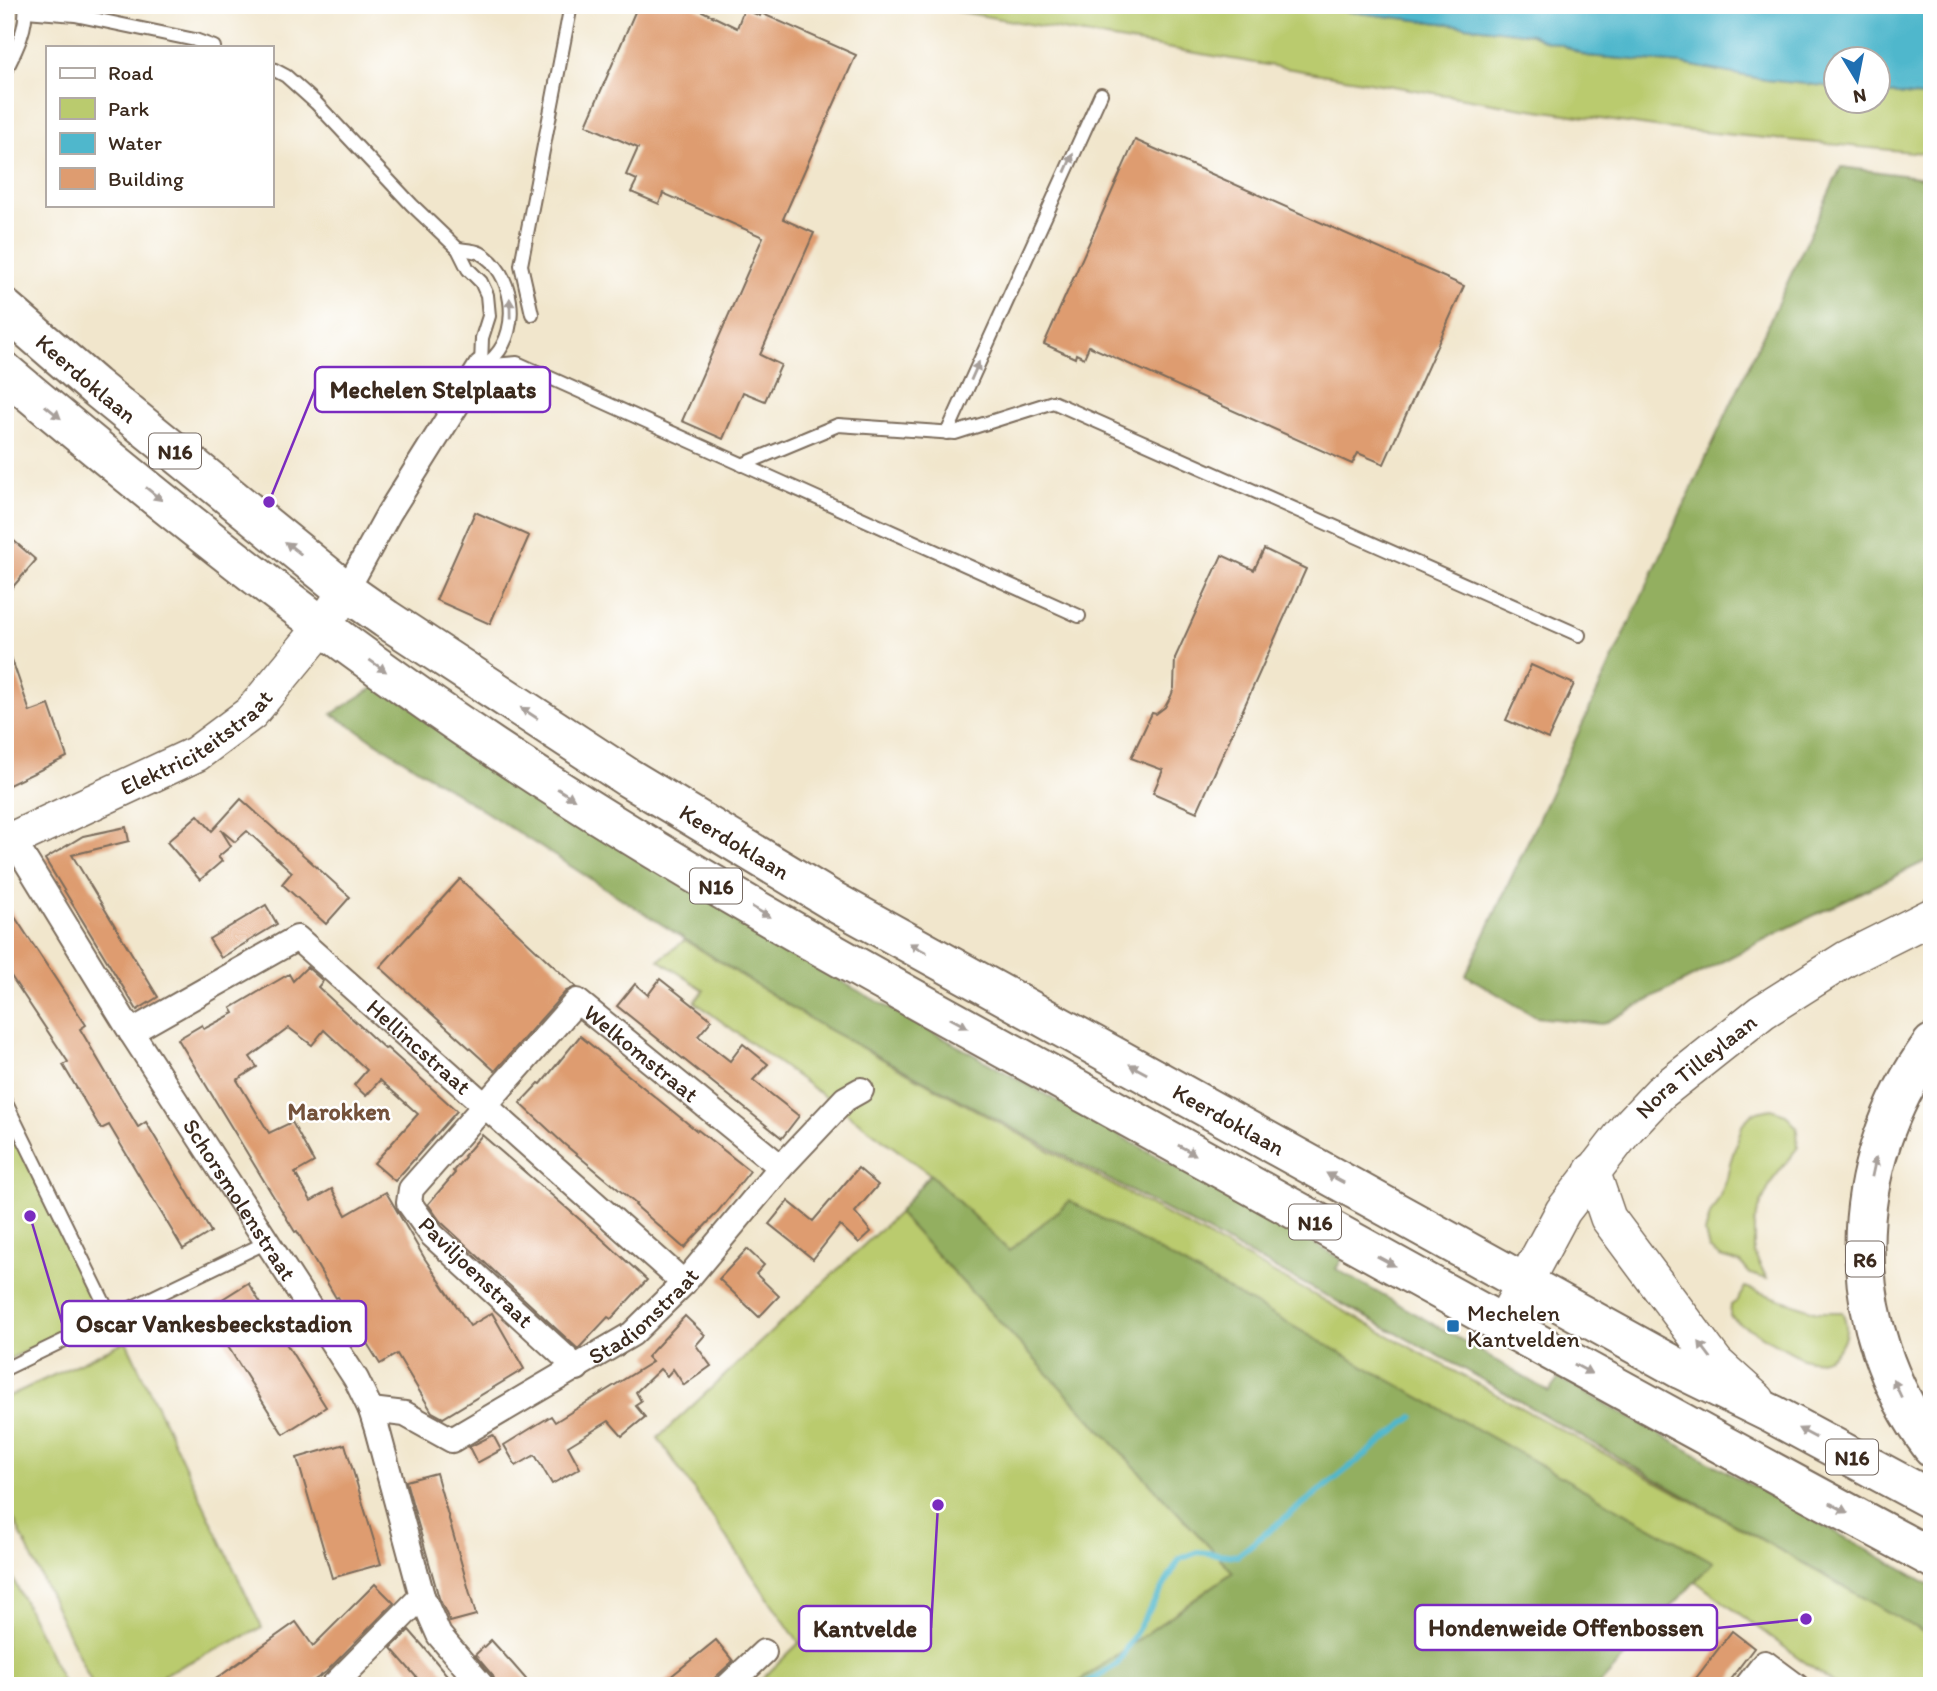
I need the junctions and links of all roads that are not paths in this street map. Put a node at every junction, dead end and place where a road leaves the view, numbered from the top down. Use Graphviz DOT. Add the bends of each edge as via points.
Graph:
graph roads {
  1 [pos="571,5"];
  2 [pos="26,8"];
  3 [pos="211,46"];
  4 [pos="273,69"];
  5 [pos="5,72"];
  6 [pos="1101,94"];
  7 [pos="458,248"];
  8 [pos="5,309"];
  9 [pos="532,314"];
  10 [pos="481,366"];
  11 [pos="5,373"];
  12 [pos="947,433"];
  13 [pos="742,464"];
  14 [pos="346,591"];
  15 [pos="1079,616"];
  16 [pos="322,627"];
  17 [pos="1579,635"];
  18 [pos="9,842"];
  19 [pos="1932,916"];
  20 [pos="131,1032"];
  21 [pos="1932,1044"];
  22 [pos="861,1090"];
  23 [pos="5,1101"];
  24 [pos="486,1105"];
  25 [pos="781,1167"];
  26 [pos="1592,1171"];
  27 [pos="267,1242"];
  28 [pos="1524,1282"];
  29 [pos="684,1283"];
  30 [pos="111,1317"];
  31 [pos="1502,1325"];
  32 [pos="577,1368"];
  33 [pos="5,1369"];
  34 [pos="371,1410"];
  35 [pos="1772,1414"];
  36 [pos="1932,1447"];
  37 [pos="1932,1500"];
  38 [pos="1932,1559"];
  39 [pos="422,1596"];
  40 [pos="764,1652"];
  41 [pos="333,1686"];
  42 [pos="482,1686"];
  43 [pos="728,1686"];
  44 [pos="1747,1686"];
  45 [pos="1796,1686"];
  1 -- 9 [label="lane" via="521,265"];
  2 -- 3 [label="lane"];
  2 -- 5 [label="lane" via="18,44"];
  4 -- 7 [label="lane" via="316,103"];
  12 -- 6 [label="lane, one-way"];
  7 -- 10 [label="lane" via="488,295"];
  10 -- 7 [label="lane, one-way" via="495,357 506,338 510,300 491,263 479,253"];
  14 -- 8 [label="main road, Keerdoklaan / N16, one-way"];
  10 -- 13 [label="lane" via="517,363"];
  10 -- 14 [label="street"];
  11 -- 16 [label="main road, Keerdoklaan / N16, one-way"];
  12 -- 13 [label="lane" via="838,425"];
  12 -- 17 [label="lane" via="1053,402"];
  13 -- 15 [label="lane"];
  14 -- 16 [label="street, Elektriciteitstraat"];
  28 -- 14 [label="main road, Keerdoklaan / N16, one-way" via="831,900 627,777"];
  16 -- 18 [label="street, Elektriciteitstraat" via="251,713 196,754"];
  16 -- 31 [label="main road, Keerdoklaan / N16, one-way" via="492,747 667,858"];
  18 -- 20 [label="street, Schorsmolenstraat"];
  19 -- 26 [label="street, Nora Tilleylaan" via="1846,959 1762,1012 1660,1093"];
  20 -- 24 [label="street, Hellincstraat" via="297,938"];
  20 -- 27 [label="street, Schorsmolenstraat"];
  36 -- 21 [label="main road, R6, one-way" via="1886,1365 1870,1309 1864,1241 1880,1142 1900,1094"];
  22 -- 25 [label="street, Stadionstraat" via="845,1099"];
  23 -- 30 [label="lane"];
  24 -- 25 [label="street, Welkomstraat" via="577,1001"];
  24 -- 29 [label="street, Hellincstraat"];
  24 -- 32 [label="street, Paviljoenstraat" via="411,1189 409,1203 432,1235"];
  25 -- 29 [label="street, Stadionstraat"];
  26 -- 28 [label="street, Nora Tilleylaan" via="1563,1211"];
  35 -- 26 [label="street, one-way" via="1716,1363 1654,1282 1608,1218"];
  27 -- 30 [label="lane"];
  27 -- 34 [label="street, Schorsmolenstraat" via="356,1379"];
  28 -- 31 [label="street, Nora Tilleylaan"];
  28 -- 35 [label="main road, N16"];
  29 -- 32 [label="street, Stadionstraat" via="632,1334"];
  30 -- 33 [label="lane"];
  31 -- 38 [label="main road, N16, one-way"];
  32 -- 34 [label="street, Stadionstraat" via="452,1440 405,1413"];
  34 -- 39 [label="street, Schorsmolenstraat"];
  37 -- 35 [label="main road, N16, one-way"];
  39 -- 41 [label="street"];
  39 -- 42 [label="street, Schorsmolenstraat" via="439,1635"];
  40 -- 43 [label="street"];
  44 -- 45 [label="street" via="1765,1663"];
}
